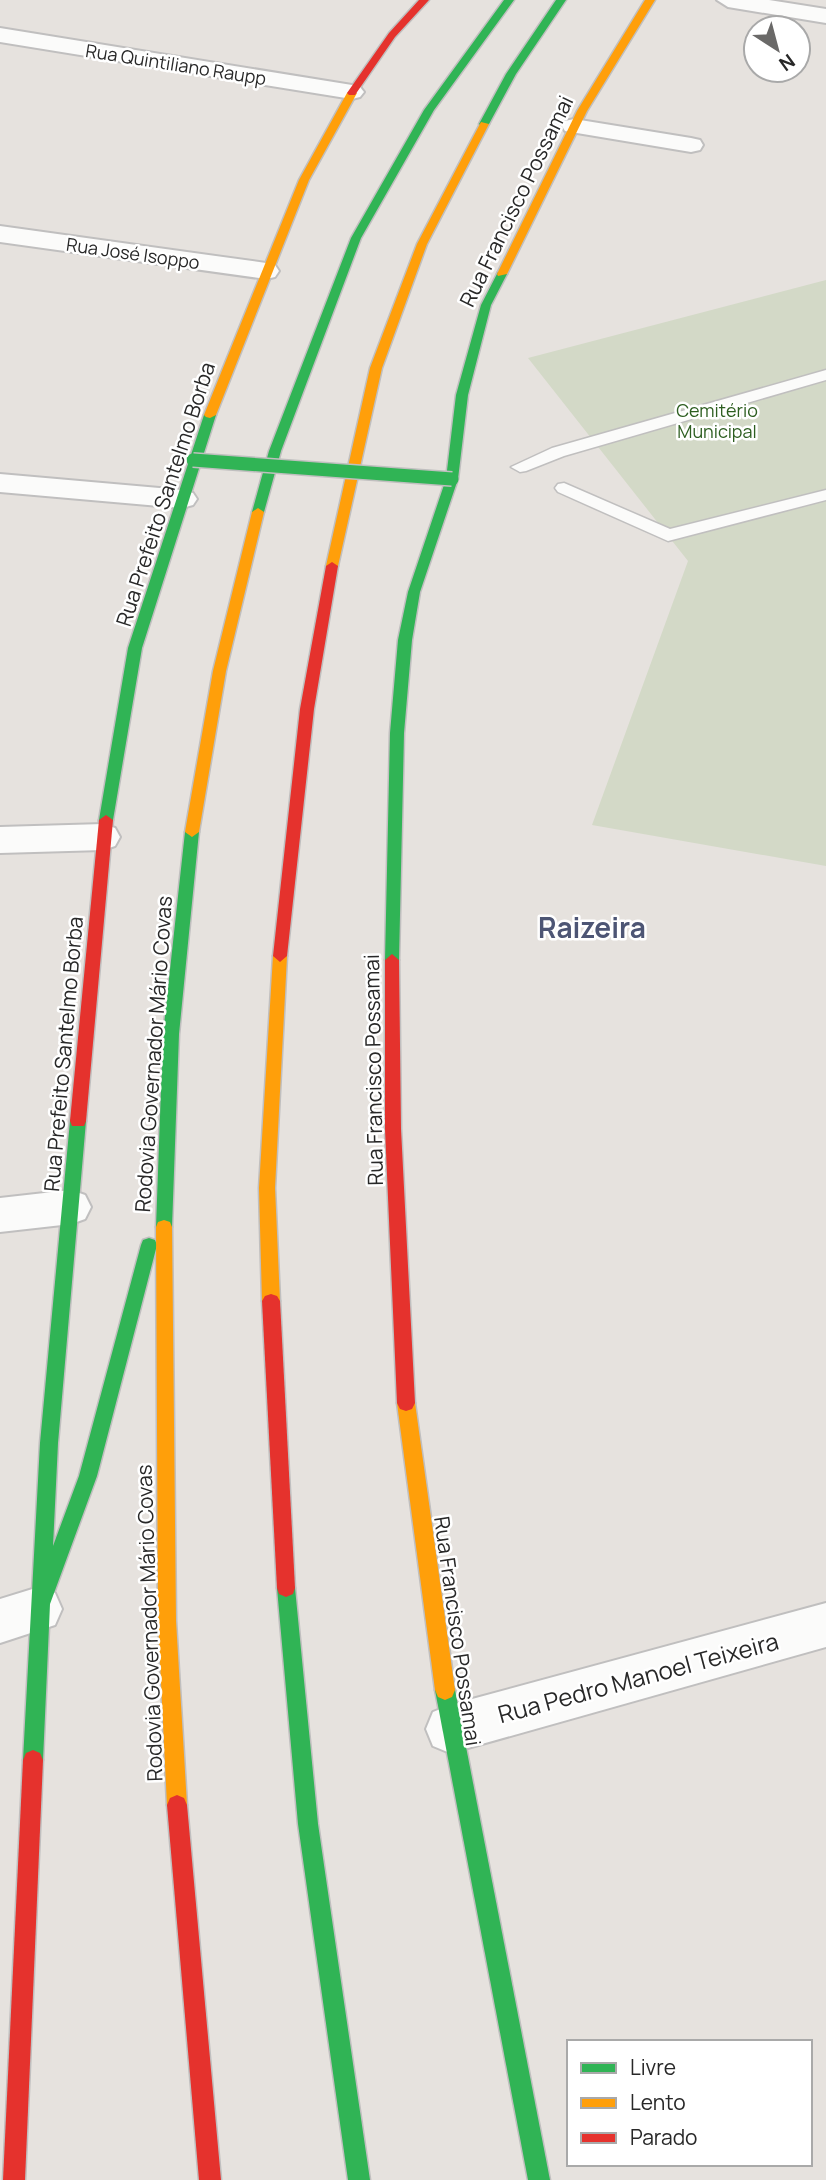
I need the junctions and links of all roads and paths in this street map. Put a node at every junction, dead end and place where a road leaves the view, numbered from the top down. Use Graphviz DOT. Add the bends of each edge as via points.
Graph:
graph roads {
  1 [pos="424,0"];
  2 [pos="509,0"];
  3 [pos="561,0"];
  4 [pos="650,0"];
  5 [pos="728,0"];
  6 [pos="826,16"];
  7 [pos="0,35"];
  8 [pos="352,92"];
  9 [pos="574,126"];
  10 [pos="691,145"];
  11 [pos="0,234"];
  12 [pos="265,271"];
  13 [pos="826,375"];
  14 [pos="193,460"];
  15 [pos="520,467"];
  16 [pos="452,479"];
  17 [pos="0,483"];
  18 [pos="564,488"];
  19 [pos="826,495"];
  20 [pos="183,499"];
  21 [pos="103,837"];
  22 [pos="0,840"];
  23 [pos="163,1192"];
  24 [pos="71,1207"];
  25 [pos="0,1215"];
  26 [pos="20,1615"];
  27 [pos="826,1625"];
  28 [pos="450,1729"];
  29 [pos="14,2180"];
  30 [pos="211,2180"];
  31 [pos="359,2180"];
  32 [pos="539,2180"];
  1 -- 8 [label="main road, Rua Prefeito Santelmo Borba" via="392,35"];
  2 -- 23 [label="main road, Rodovia Governador Mário Covas" via="450,79 359,231 283,423 256,515 210,699 183,905"];
  3 -- 31 [label="main road" via="511,74 461,163 417,256 376,368 332,564 289,847 275,1009 267,1188 274,1395 284,1569 308,1824"];
  4 -- 9 [label="main road, Rua Francisco Possamai"];
  5 -- 6 [label="street"];
  7 -- 8 [label="street, Rua Quintiliano Raupp"];
  8 -- 12 [label="main road, Rua Prefeito Santelmo Borba" via="304,180"];
  9 -- 10 [label="street"];
  9 -- 16 [label="main road, Rua Francisco Possamai" via="486,305 463,395"];
  11 -- 12 [label="street, Rua José Isoppo"];
  12 -- 14 [label="main road, Rua Prefeito Santelmo Borba"];
  13 -- 15 [label="lane"];
  14 -- 16 [label="main road, bridge"];
  14 -- 20 [label="main road, Rua Prefeito Santelmo Borba"];
  16 -- 28 [label="main road, Rua Francisco Possamai" via="425,553 405,640 397,733 391,995 398,1280 408,1429"];
  17 -- 20 [label="street"];
  18 -- 19 [label="lane" via="668,535"];
  20 -- 21 [label="main road, Rua Prefeito Santelmo Borba" via="135,648"];
  21 -- 22 [label="street"];
  21 -- 24 [label="main road, Rua Prefeito Santelmo Borba"];
  23 -- 26 [label="main road" via="88,1476"];
  23 -- 30 [label="main road, Rodovia Governador Mário Covas" via="170,1703"];
  24 -- 25 [label="street"];
  24 -- 26 [label="main road, Rua Prefeito Santelmo Borba" via="49,1443"];
  26 -- 29 [label="main road, Rua Prefeito Santelmo Borba"];
  27 -- 28 [label="street, Rua Pedro Manoel Teixeira"];
  28 -- 32 [label="main road, Rua Francisco Possamai"];
}
